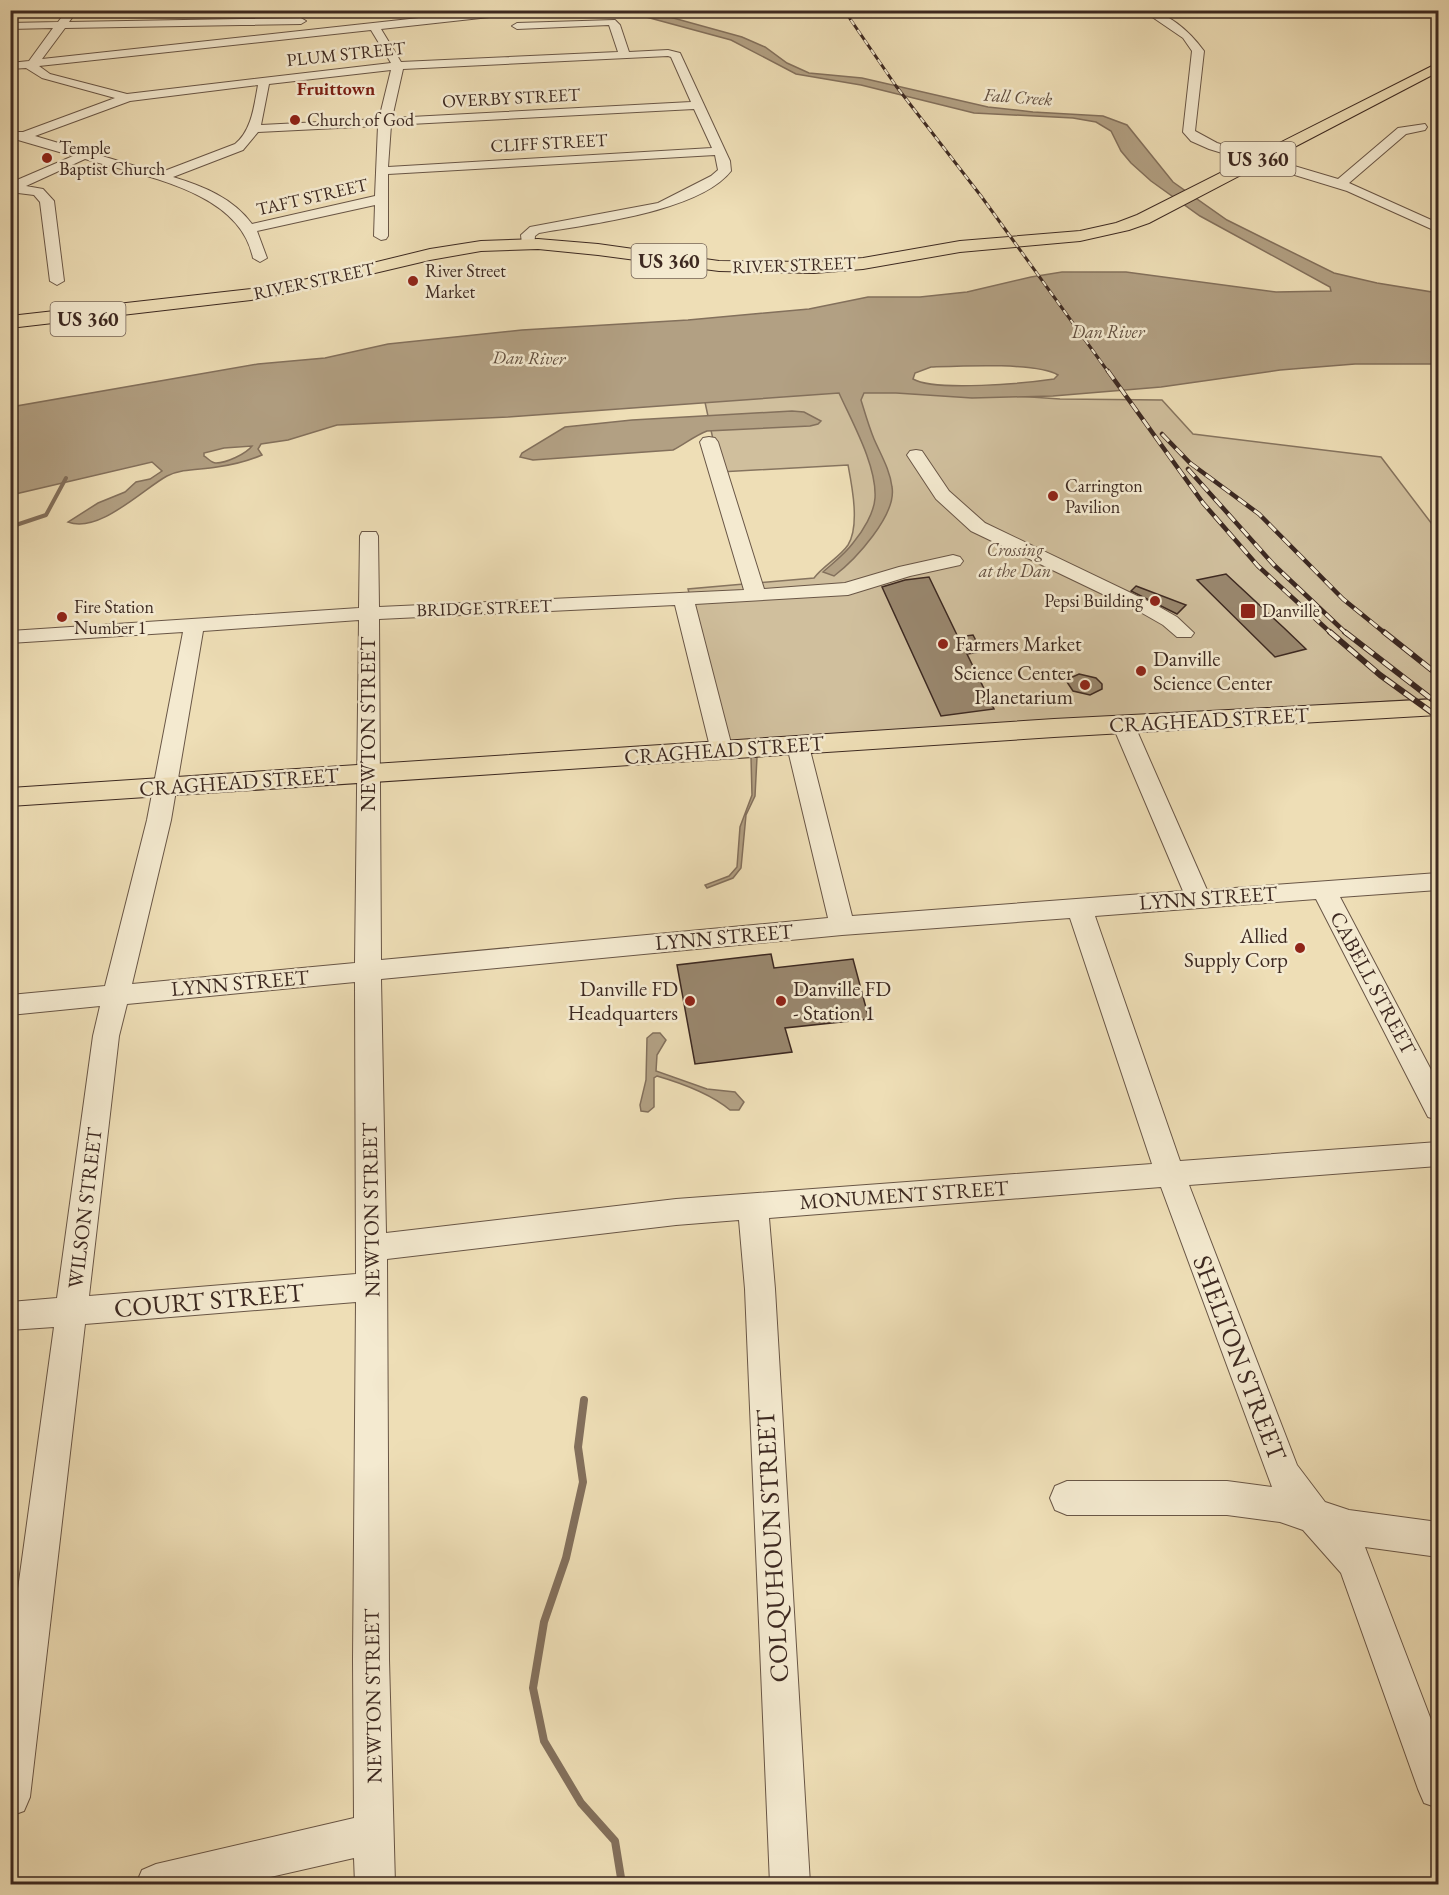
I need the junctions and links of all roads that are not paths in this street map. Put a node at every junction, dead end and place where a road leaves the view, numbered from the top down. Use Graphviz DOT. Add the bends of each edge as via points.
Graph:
graph roads {
  1 [pos="73,10"];
  2 [pos="217,10"];
  3 [pos="1148,10"];
  4 [pos="512,12"];
  5 [pos="451,19"];
  6 [pos="209,23"];
  7 [pos="61,25"];
  8 [pos="10,26"];
  9 [pos="517,26"];
  10 [pos="375,28"];
  11 [pos="195,47"];
  12 [pos="522,50"];
  13 [pos="626,55"];
  14 [pos="31,64"];
  15 [pos="10,66"];
  16 [pos="398,66"];
  17 [pos="1434,71"];
  18 [pos="264,81"];
  19 [pos="127,98"];
  20 [pos="698,105"];
  21 [pos="385,123"];
  22 [pos="1421,127"];
  23 [pos="253,129"];
  24 [pos="16,135"];
  25 [pos="719,151"];
  26 [pos="85,155"];
  27 [pos="1258,159"];
  28 [pos="381,171"];
  29 [pos="160,177"];
  30 [pos="1339,184"];
  31 [pos="12,188"];
  32 [pos="381,200"];
  33 [pos="1438,228"];
  34 [pos="250,230"];
  35 [pos="381,236"];
  36 [pos="529,244"];
  37 [pos="260,258"];
  38 [pos="57,281"];
  39 [pos="165,306"];
  40 [pos="10,322"];
  41 [pos="10,329"];
  42 [pos="709,442"];
  43 [pos="916,455"];
  44 [pos="369,536"];
  45 [pos="953,561"];
  46 [pos="756,596"];
  47 [pos="684,600"];
  48 [pos="369,614"];
  49 [pos="194,625"];
  50 [pos="1184,633"];
  51 [pos="10,637"];
  52 [pos="1438,707"];
  53 [pos="1123,724"];
  54 [pos="798,746"];
  55 [pos="722,751"];
  56 [pos="367,774"];
  57 [pos="165,787"];
  58 [pos="10,797"];
  59 [pos="1438,881"];
  60 [pos="1323,889"];
  61 [pos="1198,898"];
  62 [pos="1079,907"];
  63 [pos="842,926"];
  64 [pos="368,971"];
  65 [pos="116,995"];
  66 [pos="10,1005"];
  67 [pos="1438,1108"];
  68 [pos="1438,1154"];
  69 [pos="1171,1176"];
  70 [pos="753,1207"];
  71 [pos="371,1248"];
  72 [pos="371,1287"];
  73 [pos="72,1311"];
  74 [pos="10,1316"];
  75 [pos="1067,1498"];
  76 [pos="1316,1518"];
  77 [pos="1438,1539"];
  78 [pos="1438,1789"];
  79 [pos="10,1797"];
  80 [pos="375,1833"];
  81 [pos="156,1884"];
  82 [pos="375,1884"];
  83 [pos="790,1884"];
  1 -- 7 [label="street"];
  2 -- 6 [label="street"];
  3 -- 27 [label="street" via="1187,36 1198,51 1191,135"];
  4 -- 5 [label="street"];
  4 -- 9 [label="street"];
  5 -- 6 [label="street"];
  5 -- 10 [label="street"];
  6 -- 7 [label="street"];
  6 -- 11 [label="street"];
  7 -- 8 [label="street"];
  7 -- 14 [label="street"];
  9 -- 12 [label="street"];
  9 -- 13 [label="street" via="614,23"];
  10 -- 11 [label="street"];
  10 -- 16 [label="street"];
  11 -- 14 [label="street"];
  12 -- 13 [label="street, PLUM STREET"];
  12 -- 16 [label="street, PLUM STREET"];
  13 -- 20 [label="street, PLUM STREET" via="676,55"];
  14 -- 15 [label="street"];
  14 -- 19 [label="street" via="46,76"];
  16 -- 18 [label="street, PLUM STREET"];
  16 -- 21 [label="street"];
  17 -- 27 [label="main road, US 360"];
  18 -- 19 [label="street, PLUM STREET"];
  18 -- 23 [label="street"];
  19 -- 24 [label="street, PLUM STREET"];
  20 -- 21 [label="street, OVERBY STREET"];
  20 -- 25 [label="street"];
  21 -- 23 [label="street, OVERBY STREET"];
  21 -- 28 [label="street"];
  22 -- 30 [label="street" via="1402,131"];
  23 -- 29 [label="street" via="248,141 239,147"];
  24 -- 26 [label="street"];
  25 -- 28 [label="street, CLIFF STREET"];
  25 -- 36 [label="street" via="724,171 678,200 535,230 528,235"];
  26 -- 29 [label="street"];
  26 -- 31 [label="street"];
  27 -- 30 [label="street"];
  27 -- 36 [label="main road, RIVER STREET / US 360" via="1131,224 1089,235 971,245 877,261 818,267 721,266"];
  28 -- 32 [label="street"];
  29 -- 34 [label="street" via="213,198 235,213"];
  30 -- 33 [label="street"];
  31 -- 38 [label="street" via="38,192 47,201"];
  32 -- 34 [label="street, TAFT STREET"];
  32 -- 35 [label="street"];
  34 -- 37 [label="street"];
  36 -- 39 [label="main road, RIVER STREET / US 360" via="446,251 279,290"];
  39 -- 40 [label="main road, RIVER STREET / US 360"];
  39 -- 41 [label="main road, RIVER STREET / US 360"];
  42 -- 46 [label="street"];
  43 -- 50 [label="street" via="938,490 978,527 1149,609"];
  44 -- 48 [label="street, NEWTON STREET"];
  45 -- 46 [label="street, BRIDGE STREET" via="848,589"];
  46 -- 47 [label="street, BRIDGE STREET"];
  47 -- 48 [label="street, BRIDGE STREET"];
  47 -- 55 [label="street"];
  48 -- 49 [label="street, BRIDGE STREET"];
  48 -- 56 [label="street, NEWTON STREET"];
  49 -- 51 [label="street, BRIDGE STREET"];
  49 -- 57 [label="street, WILSON STREET"];
  52 -- 53 [label="main road, CRAGHEAD STREET"];
  53 -- 54 [label="main road, CRAGHEAD STREET"];
  53 -- 61 [label="street"];
  54 -- 55 [label="main road, CRAGHEAD STREET"];
  54 -- 63 [label="street"];
  55 -- 56 [label="main road, CRAGHEAD STREET"];
  56 -- 57 [label="main road, CRAGHEAD STREET"];
  56 -- 64 [label="street, NEWTON STREET"];
  57 -- 58 [label="main road, CRAGHEAD STREET"];
  57 -- 65 [label="street, WILSON STREET"];
  59 -- 60 [label="street, LYNN STREET"];
  60 -- 61 [label="street, LYNN STREET"];
  60 -- 67 [label="street, CABELL STREET"];
  61 -- 62 [label="street, LYNN STREET"];
  62 -- 63 [label="street, LYNN STREET"];
  62 -- 69 [label="street, SHELTON STREET"];
  63 -- 64 [label="street, LYNN STREET"];
  64 -- 65 [label="street, LYNN STREET"];
  64 -- 71 [label="street, NEWTON STREET"];
  65 -- 66 [label="street, LYNN STREET"];
  65 -- 73 [label="street, WILSON STREET" via="106,1036"];
  68 -- 69 [label="street, MONUMENT STREET"];
  69 -- 70 [label="street, MONUMENT STREET"];
  69 -- 76 [label="street, SHELTON STREET" via="1284,1476"];
  70 -- 71 [label="street, MONUMENT STREET" via="676,1212"];
  70 -- 83 [label="street, COLQUHOUN STREET"];
  71 -- 72 [label="street, NEWTON STREET"];
  72 -- 73 [label="street, COURT STREET"];
  72 -- 80 [label="street, NEWTON STREET"];
  73 -- 74 [label="street, COURT STREET"];
  73 -- 79 [label="street, WILSON STREET"];
  75 -- 76 [label="street" via="1227,1498 1280,1505"];
  76 -- 77 [label="street" via="1349,1527"];
  76 -- 78 [label="street, SHELTON STREET" via="1355,1562"];
  80 -- 81 [label="street"];
  80 -- 82 [label="street, NEWTON STREET"];
}
